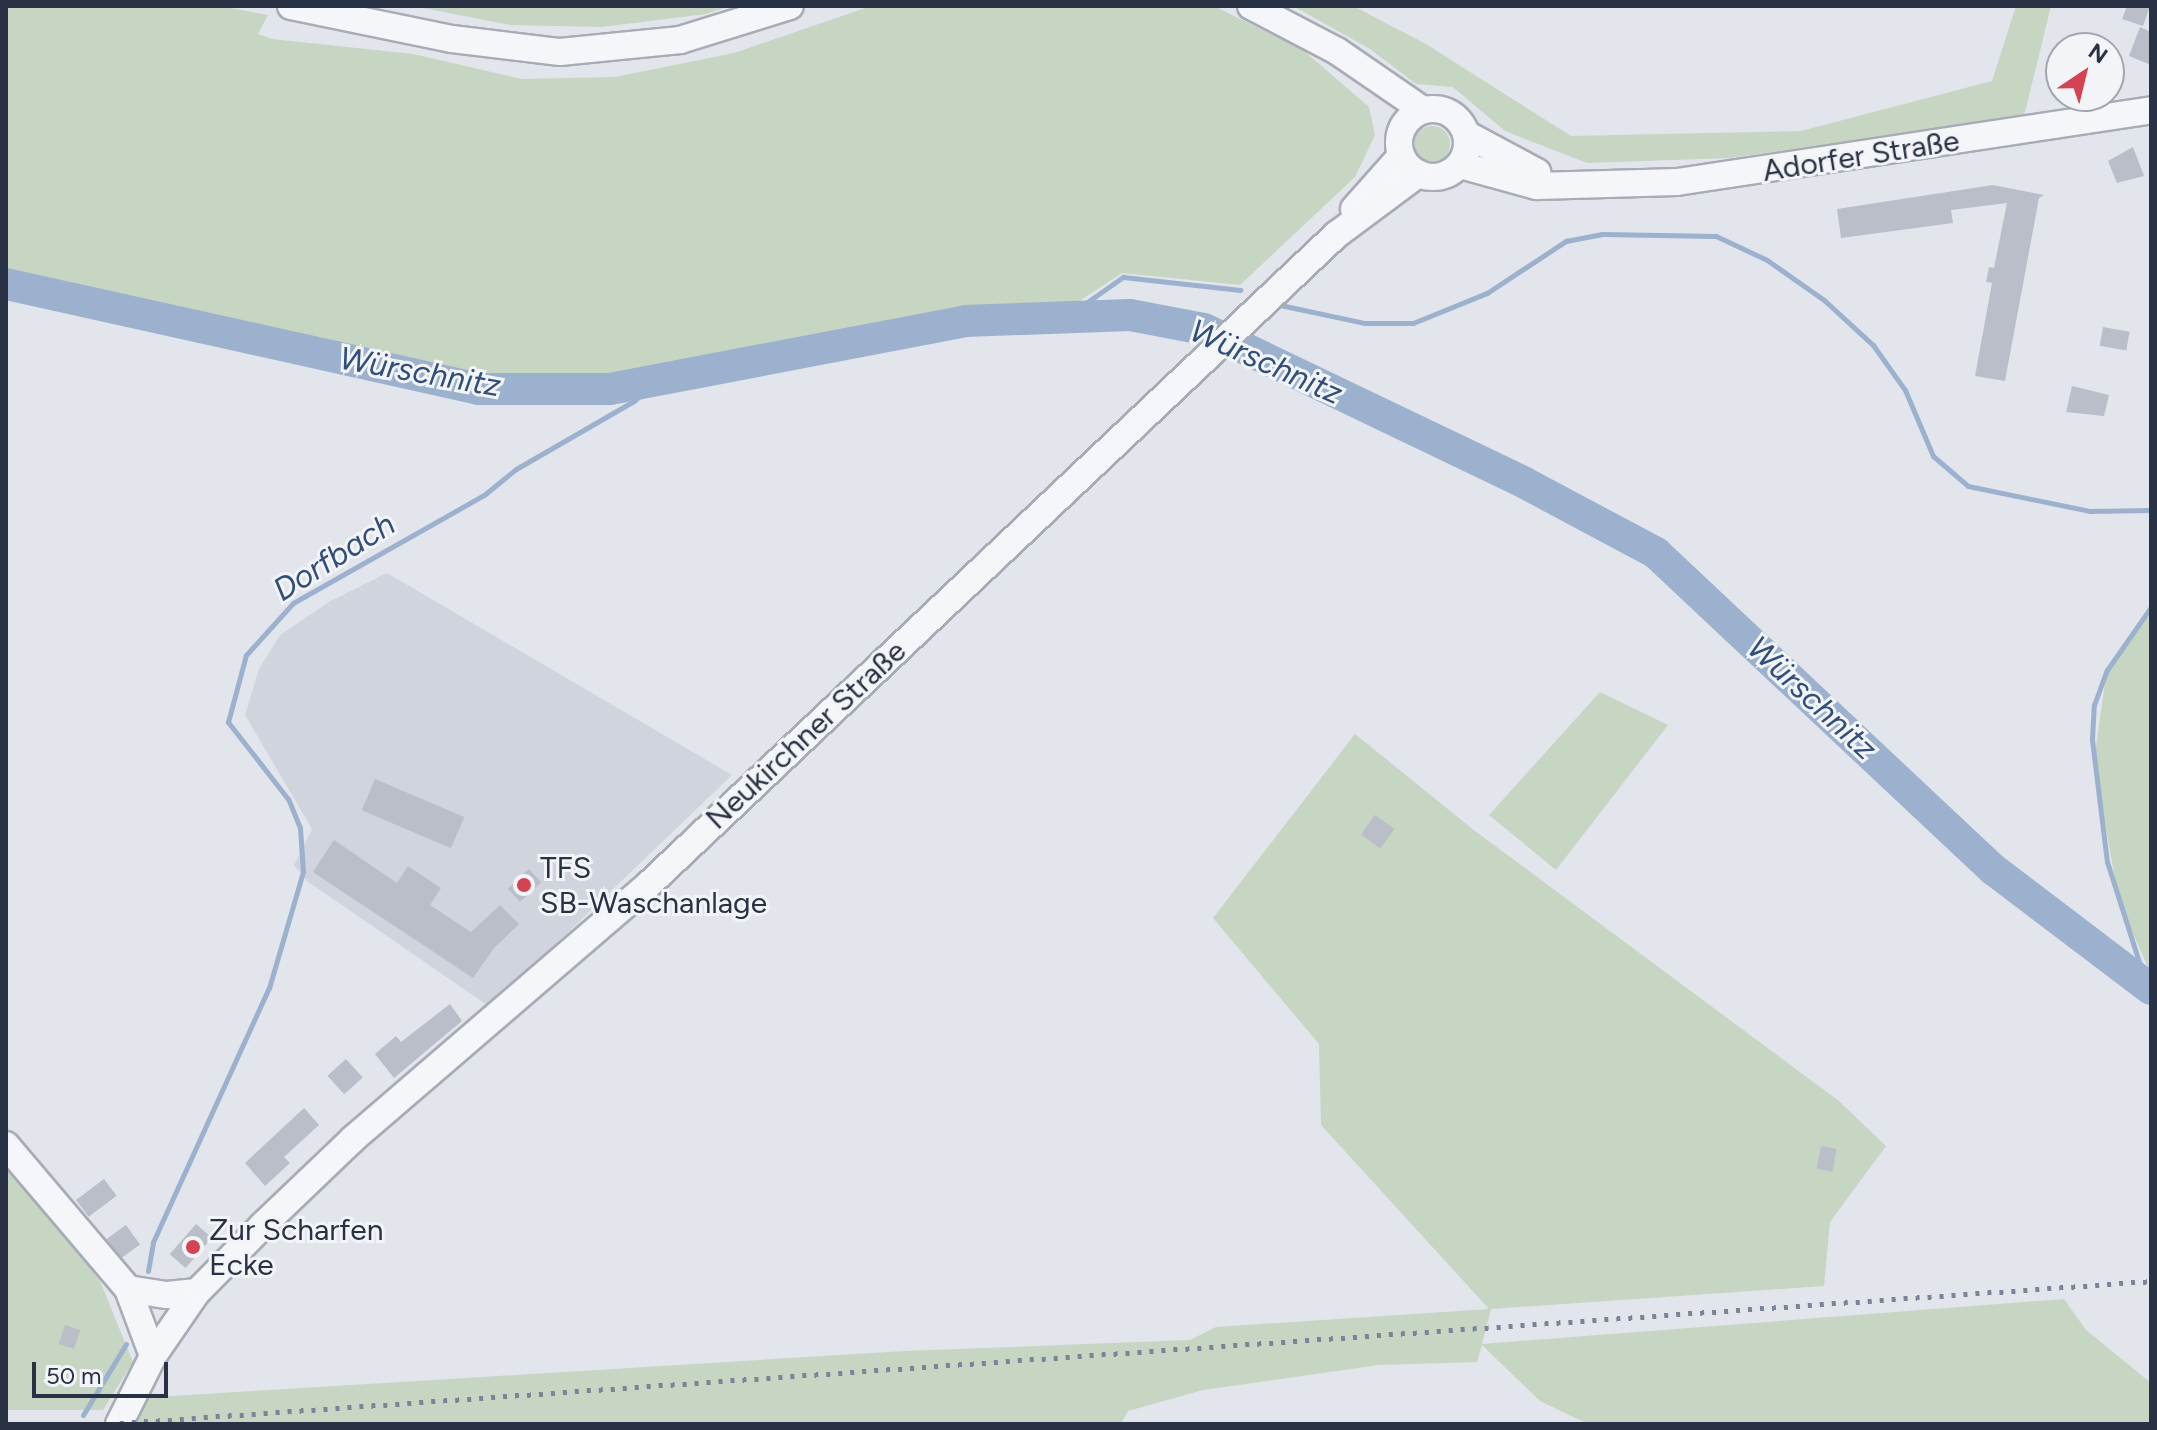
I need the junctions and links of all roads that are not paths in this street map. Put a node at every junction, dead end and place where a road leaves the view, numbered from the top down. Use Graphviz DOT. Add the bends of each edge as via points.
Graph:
graph roads {
  1 [pos="291,6"];
  2 [pos="790,6"];
  3 [pos="1251,6"];
  4 [pos="1311,38"];
  5 [pos="1423,110"];
  6 [pos="2151,110"];
  7 [pos="1466,134"];
  8 [pos="1407,153"];
  9 [pos="1460,165"];
  10 [pos="1569,188"];
  11 [pos="6,1145"];
  12 [pos="128,1289"];
  13 [pos="197,1292"];
  14 [pos="153,1356"];
  15 [pos="119,1424"];
  1 -- 2 [label="street" via="452,39 560,52 680,40"];
  3 -- 4 [label="street"];
  4 -- 5 [label="street"];
  4 -- 8 [label="street"];
  5 -- 7 [label="street" via="1450,113"];
  5 -- 8 [label="street"];
  6 -- 10 [label="street, Adorfer Straße" via="1739,176"];
  7 -- 9 [label="street"];
  7 -- 10 [label="street"];
  8 -- 9 [label="street" via="1441,177"];
  8 -- 13 [label="street, Neukirchner Straße" via="1385,189 645,888 353,1139"];
  9 -- 10 [label="street, Adorfer Straße" via="1537,186"];
  11 -- 12 [label="street"];
  12 -- 13 [label="street" via="167,1295"];
  12 -- 14 [label="street"];
  13 -- 14 [label="street, Neukirchner Straße"];
  14 -- 15 [label="street, Neukirchner Straße"];
}
